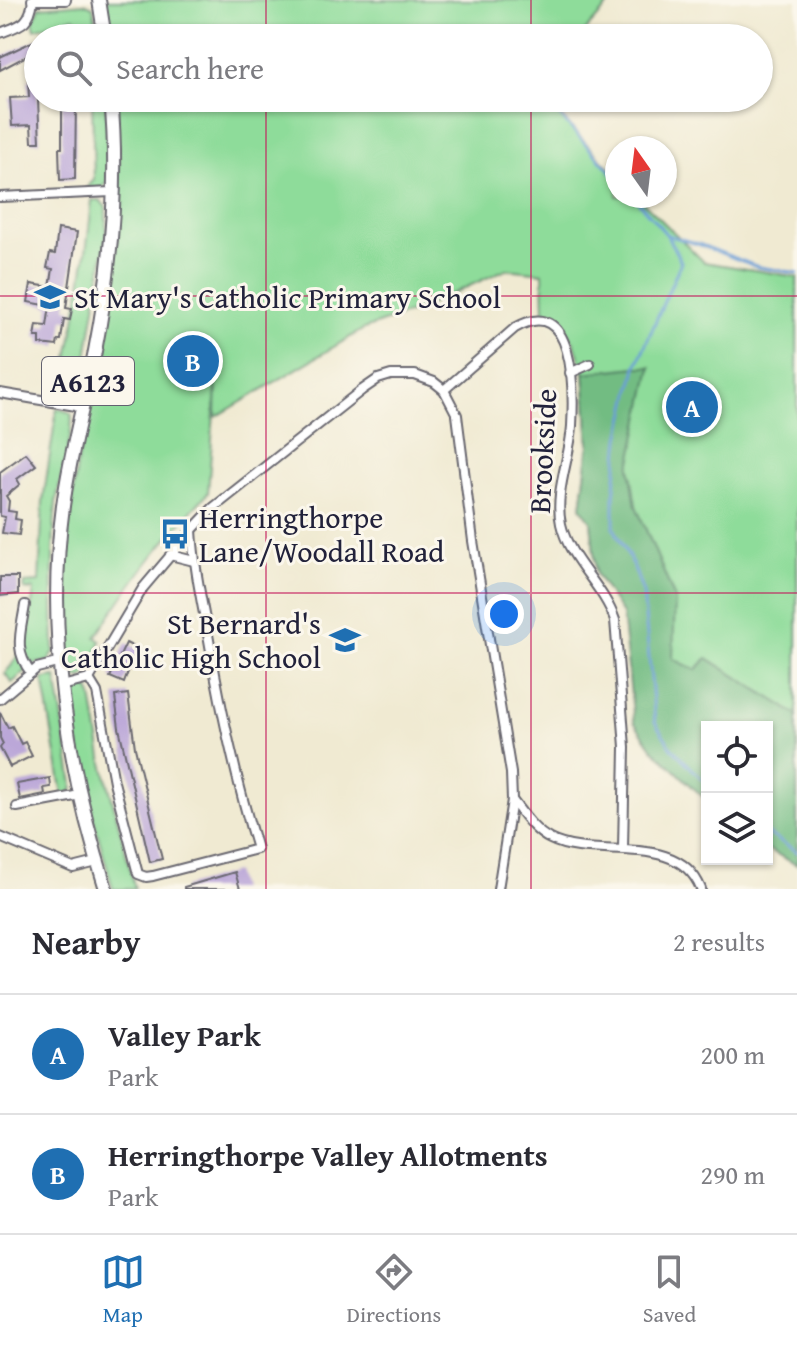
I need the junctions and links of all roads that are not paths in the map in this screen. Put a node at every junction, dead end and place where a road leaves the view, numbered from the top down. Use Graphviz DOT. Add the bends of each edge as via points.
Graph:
graph roads {
  1 [pos="32,0"];
  2 [pos="66,0"];
  3 [pos="99,0"];
  4 [pos="103,24"];
  5 [pos="0,33"];
  6 [pos="111,112"];
  7 [pos="112,192"];
  8 [pos="0,197"];
  9 [pos="590,364"];
  10 [pos="570,373"];
  11 [pos="444,390"];
  12 [pos="0,393"];
  13 [pos="82,407"];
  14 [pos="192,530"];
  15 [pos="170,555"];
  16 [pos="194,561"];
  17 [pos="25,605"];
  18 [pos="61,662"];
  19 [pos="31,673"];
  20 [pos="89,679"];
  21 [pos="62,686"];
  22 [pos="0,699"];
  23 [pos="80,795"];
  24 [pos="512,800"];
  25 [pos="17,807"];
  26 [pos="0,837"];
  27 [pos="623,849"];
  28 [pos="97,862"];
  29 [pos="106,889"];
  30 [pos="498,889"];
  31 [pos="701,889"];
  1 -- 2 [label="street"];
  1 -- 5 [label="street" via="26,21"];
  3 -- 4 [label="main road"];
  6 -- 7 [label="main road, A6123"];
  7 -- 8 [label="street"];
  7 -- 13 [label="main road, A6123" via="106,286"];
  9 -- 10 [label="street"];
  10 -- 11 [label="street, Brookside" via="562,333 537,320 515,328"];
  10 -- 27 [label="street, Brookside" via="572,428 560,522 615,620 625,747"];
  11 -- 14 [label="street" via="415,375 378,379 258,471"];
  11 -- 24 [label="street" via="457,415"];
  12 -- 13 [label="street"];
  13 -- 18 [label="main road, A6123" via="61,530"];
  14 -- 15 [label="street"];
  14 -- 16 [label="street"];
  15 -- 16 [label="street"];
  15 -- 20 [label="street" via="127,611"];
  16 -- 20 [label="street" via="230,752 257,849 153,876 138,874 97,692"];
  17 -- 19 [label="street" via="19,649"];
  18 -- 19 [label="street"];
  18 -- 21 [label="main road, A6123"];
  19 -- 22 [label="street"];
  20 -- 21 [label="street"];
  21 -- 23 [label="main road, A6123"];
  23 -- 25 [label="street"];
  23 -- 28 [label="main road, A6123"];
  24 -- 27 [label="street" via="540,833 553,840"];
  24 -- 30 [label="street"];
  26 -- 28 [label="street" via="73,868"];
  27 -- 31 [label="street" via="667,857 693,875"];
  28 -- 29 [label="main road, A6123"];
}
